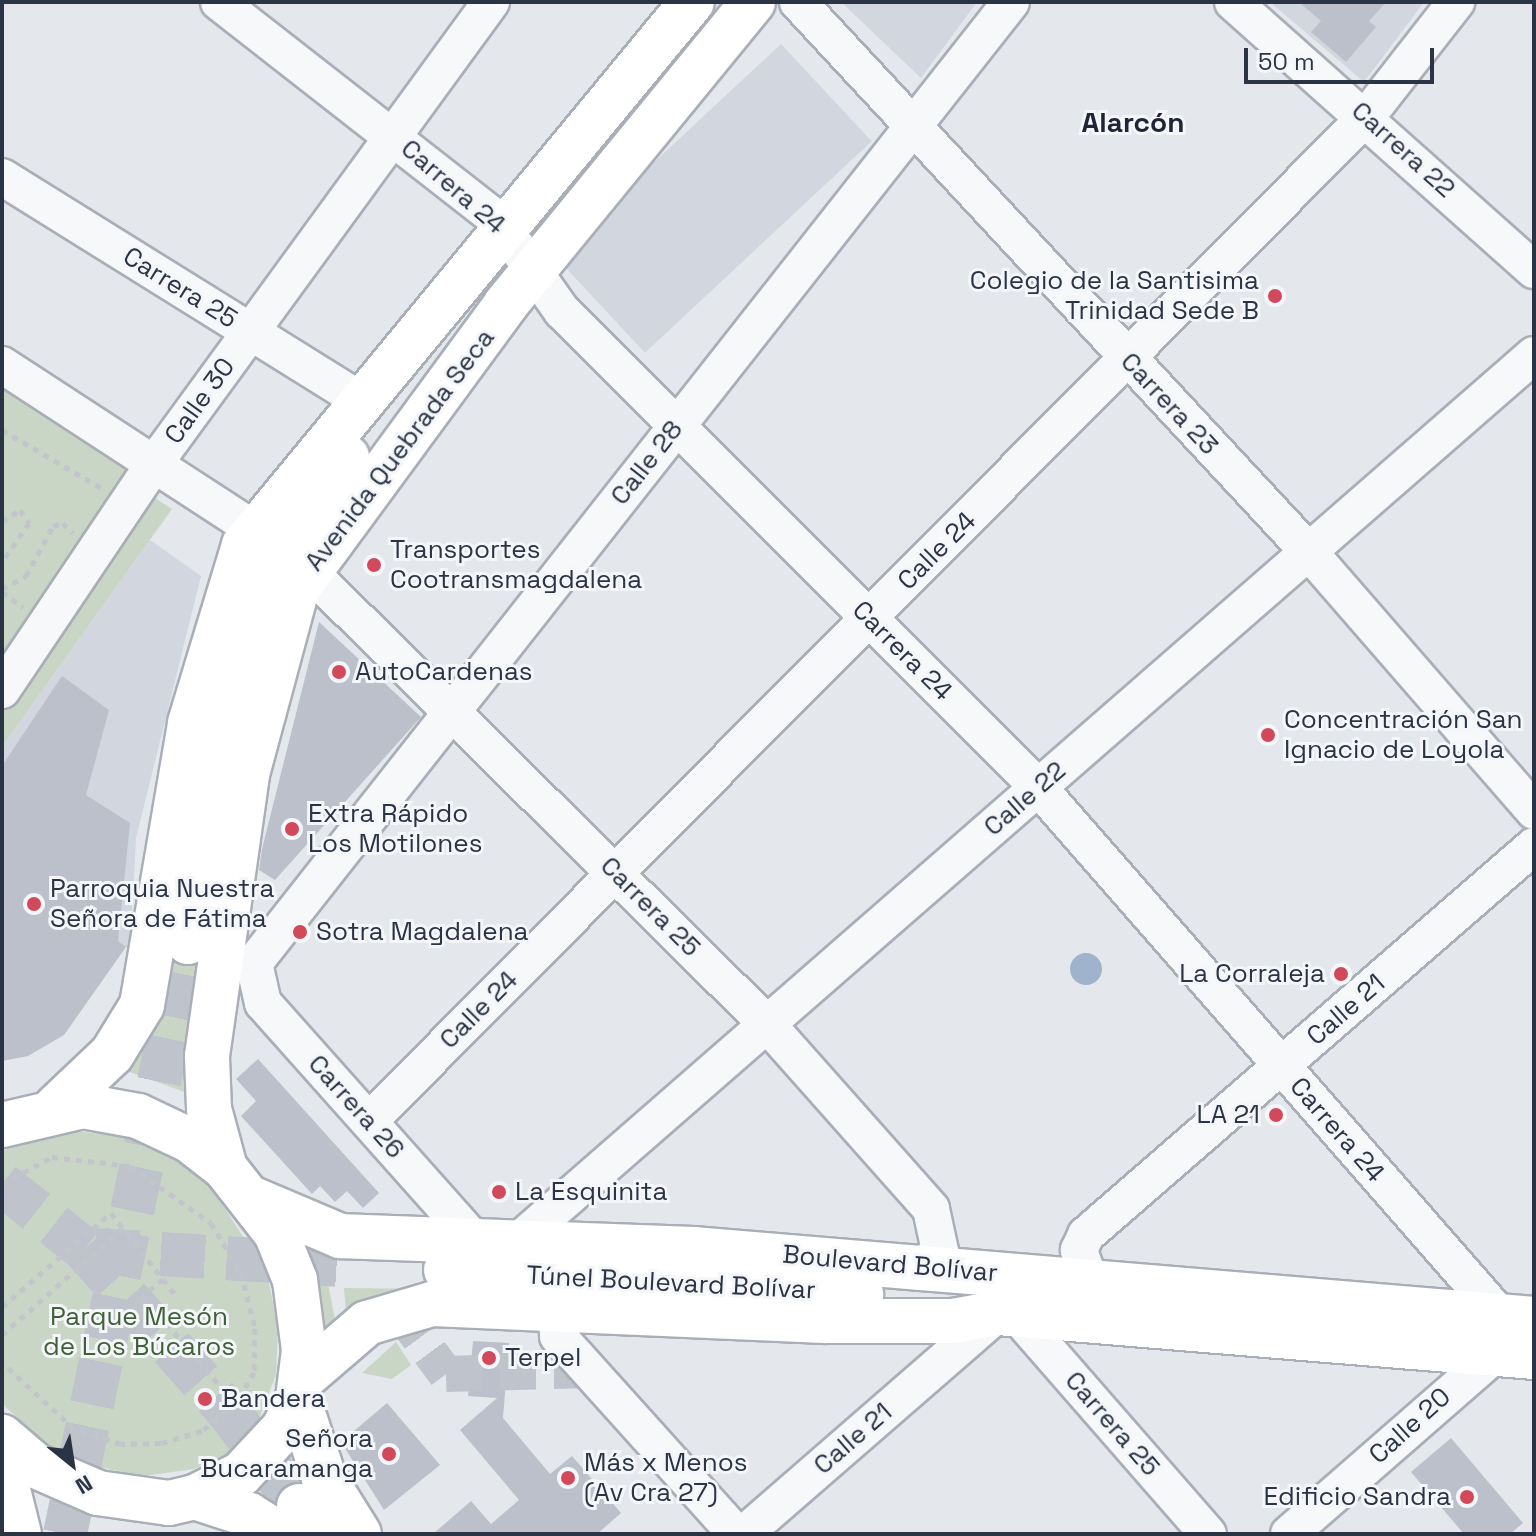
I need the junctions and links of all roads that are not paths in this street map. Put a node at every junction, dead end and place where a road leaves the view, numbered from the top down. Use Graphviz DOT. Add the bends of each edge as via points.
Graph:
graph roads {
  1 [pos="219,2"];
  2 [pos="491,2"];
  3 [pos="692,2"];
  4 [pos="753,2"];
  5 [pos="798,2"];
  6 [pos="1011,2"];
  7 [pos="1233,2"];
  8 [pos="1456,2"];
  9 [pos="1367,116"];
  10 [pos="916,123"];
  11 [pos="394,135"];
  12 [pos="2,177"];
  13 [pos="507,231"];
  14 [pos="1534,270"];
  15 [pos="520,290"];
  16 [pos="250,332"];
  17 [pos="1534,355"];
  18 [pos="1127,360"];
  19 [pos="2,365"];
  20 [pos="359,399"];
  21 [pos="676,426"];
  22 [pos="141,483"];
  23 [pos="249,537"];
  24 [pos="1309,552"];
  25 [pos="308,570"];
  26 [pos="869,618"];
  27 [pos="2,690"];
  28 [pos="453,708"];
  29 [pos="1038,787"];
  30 [pos="1534,811"];
  31 [pos="1534,846"];
  32 [pos="616,873"];
  33 [pos="188,942"];
  34 [pos="254,963"];
  35 [pos="767,1024"];
  36 [pos="1281,1066"];
  37 [pos="23,1113"];
  38 [pos="369,1121"];
  39 [pos="239,1183"];
  40 [pos="496,1243"];
  41 [pos="343,1265"];
  42 [pos="923,1266"];
  43 [pos="1090,1281"];
  44 [pos="557,1308"];
  45 [pos="1007,1314"];
  46 [pos="1521,1336"];
  47 [pos="301,1388"];
  48 [pos="2,1437"];
  49 [pos="2,1466"];
  50 [pos="182,1500"];
  51 [pos="299,1525"];
  52 [pos="19,1534"];
  53 [pos="120,1534"];
  54 [pos="359,1534"];
  55 [pos="736,1534"];
  56 [pos="744,1534"];
  57 [pos="1208,1534"];
  58 [pos="1289,1534"];
  1 -- 11 [label="street, Carrera 24"];
  2 -- 11 [label="street, Calle 30"];
  3 -- 13 [label="main road, Avenida Quebrada Seca"];
  4 -- 15 [label="main road, Avenida Quebrada Seca"];
  5 -- 10 [label="street, Carrera 23"];
  6 -- 10 [label="street, Calle 28"];
  7 -- 9 [label="street, Carrera 22"];
  8 -- 9 [label="street, Calle 24"];
  9 -- 14 [label="street, Carrera 22"];
  9 -- 18 [label="street, Calle 24"];
  10 -- 18 [label="street, Carrera 23"];
  10 -- 21 [label="street, Calle 28"];
  11 -- 13 [label="street, Carrera 24"];
  11 -- 16 [label="street, Calle 30"];
  12 -- 16 [label="street, Carrera 25"];
  13 -- 15 [label="street, Carrera 24"];
  13 -- 20 [label="main road, Avenida Quebrada Seca"];
  15 -- 21 [label="street, Carrera 24"];
  15 -- 25 [label="main road, Avenida Quebrada Seca"];
  15 -- 33 [label="main road" via="385,414 282,548 240,666"];
  16 -- 20 [label="street, Carrera 25"];
  16 -- 22 [label="street, Calle 30"];
  17 -- 24 [label="street, Calle 22"];
  18 -- 24 [label="street, Carrera 23"];
  18 -- 26 [label="street, Calle 24"];
  19 -- 22 [label="street"];
  20 -- 23 [label="main road, Avenida Quebrada Seca"];
  21 -- 26 [label="street, Carrera 24"];
  21 -- 28 [label="street, Calle 28"];
  22 -- 23 [label="street"];
  22 -- 27 [label="street, Calle 30"];
  23 -- 37 [label="main road, Avenida Quebrada Seca" via="190,723 142,1005 112,1054"];
  24 -- 29 [label="street, Calle 22"];
  24 -- 30 [label="street, Carrera 23"];
  25 -- 28 [label="street, Carrera 25"];
  25 -- 39 [label="main road, Avenida Quebrada Seca" via="290,606 263,704 232,853 207,1056 209,1109"];
  26 -- 29 [label="street, Carrera 24"];
  26 -- 32 [label="street, Calle 24"];
  28 -- 32 [label="street, Carrera 25"];
  28 -- 34 [label="street, Calle 28"];
  29 -- 35 [label="street, Calle 22"];
  29 -- 36 [label="street, Carrera 24"];
  31 -- 36 [label="street, Calle 21"];
  32 -- 35 [label="street, Carrera 25"];
  32 -- 38 [label="street, Calle 24"];
  34 -- 38 [label="street, Carrera 26" via="263,1003"];
  35 -- 40 [label="street, Calle 22"];
  35 -- 42 [label="street, Carrera 25" via="931,1209 940,1251"];
  36 -- 43 [label="street, Calle 21" via="1086,1235 1079,1250"];
  36 -- 46 [label="street, Carrera 24"];
  37 -- 39 [label="main road, Boulevard Bolívar" via="138,1116"];
  38 -- 40 [label="street, Carrera 26"];
  39 -- 40 [label="main road, Boulevard Bolívar" via="326,1234"];
  39 -- 47 [label="main road, Avenida Quebrada Seca" via="295,1280"];
  40 -- 42 [label="main road, Boulevard Bolívar"];
  41 -- 45 [label="main road, Túnel Boulevard Bolívar" via="790,1287"];
  42 -- 43 [label="main road, Boulevard Bolívar"];
  43 -- 46 [label="main road, Boulevard Bolívar"];
  44 -- 45 [label="main road, Boulevard Bolívar" via="851,1321 953,1321"];
  44 -- 47 [label="main road, Boulevard Bolívar" via="398,1309 367,1323"];
  44 -- 55 [label="street" via="558,1336"];
  45 -- 46 [label="main road, Boulevard Bolívar"];
  45 -- 56 [label="street, Calle 21"];
  45 -- 57 [label="street, Carrera 25"];
  46 -- 58 [label="street, Calle 20"];
  47 -- 50 [label="main road, Boulevard Bolívar" via="262,1455"];
  47 -- 54 [label="main road, Avenida Quebrada Seca" via="324,1478"];
  48 -- 50 [label="main road" via="67,1483"];
  49 -- 52 [label="main road"];
  50 -- 51 [label="main road"];
  50 -- 53 [label="main road"];
}
